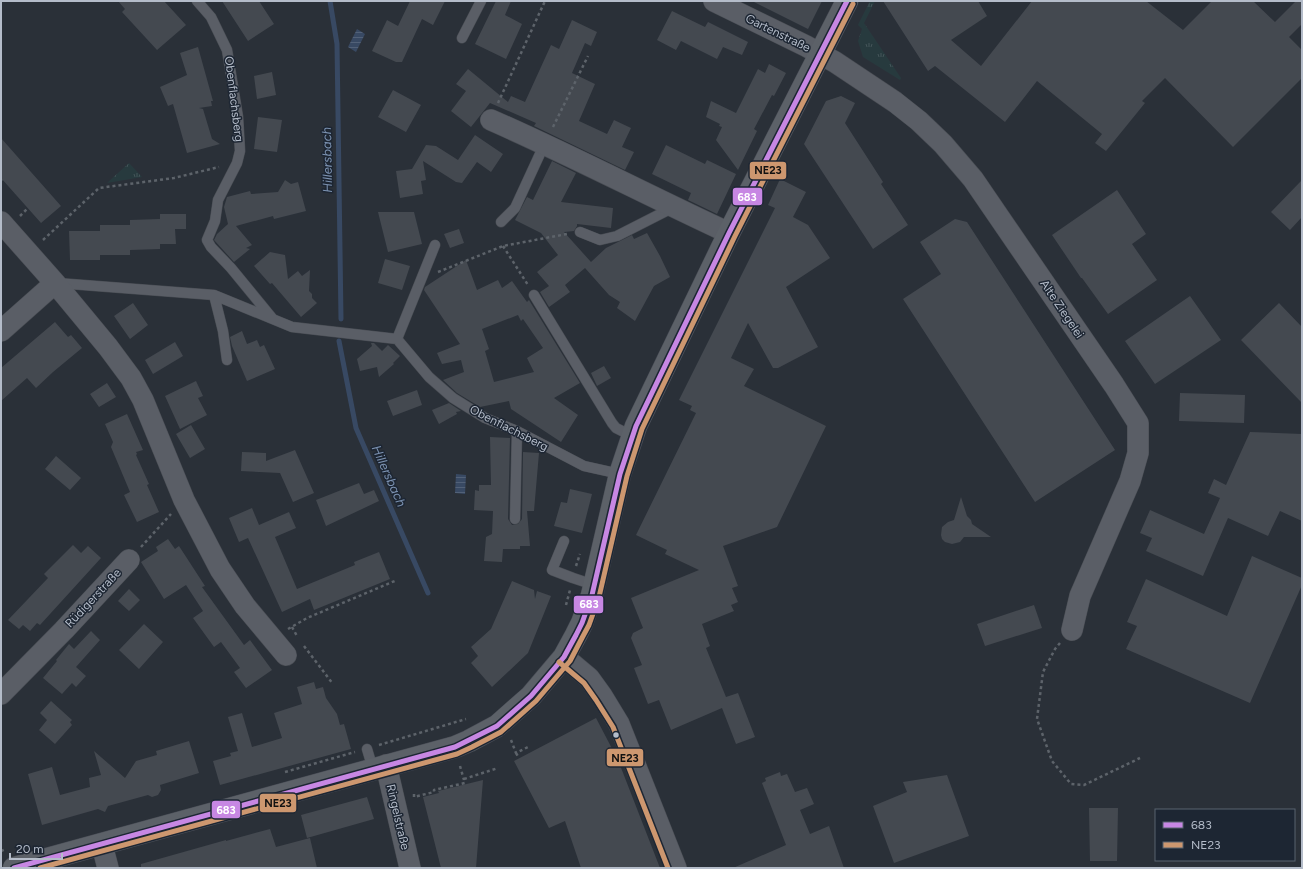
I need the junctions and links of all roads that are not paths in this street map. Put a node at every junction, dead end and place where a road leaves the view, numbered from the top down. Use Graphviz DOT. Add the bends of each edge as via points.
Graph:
graph roads {
  1 [pos="197,1"];
  2 [pos="481,1"];
  3 [pos="714,1"];
  4 [pos="847,1"];
  5 [pos="462,38"];
  6 [pos="821,54"];
  7 [pos="490,120"];
  8 [pos="545,143"];
  9 [pos="674,207"];
  10 [pos="1,222"];
  11 [pos="501,222"];
  12 [pos="580,232"];
  13 [pos="729,233"];
  14 [pos="435,245"];
  15 [pos="55,282"];
  16 [pos="214,295"];
  17 [pos="534,295"];
  18 [pos="273,319"];
  19 [pos="1,330"];
  20 [pos="397,339"];
  21 [pos="227,360"];
  22 [pos="517,431"];
  23 [pos="632,436"];
  24 [pos="620,474"];
  25 [pos="515,519"];
  26 [pos="564,541"];
  27 [pos="129,560"];
  28 [pos="594,585"];
  29 [pos="1072,630"];
  30 [pos="294,649"];
  31 [pos="564,656"];
  32 [pos="1,694"];
  33 [pos="375,761"];
  34 [pos="102,844"];
  35 [pos="14,868"];
  36 [pos="108,868"];
  37 [pos="410,868"];
  38 [pos="676,868"];
  1 -- 18 [label="lane, Obenflachsberg" via="211,17 227,50 238,117 240,151 218,200 215,222 207,240"];
  2 -- 5 [label="lane"];
  3 -- 6 [label="street, Gartenstraße"];
  4 -- 6 [label="main road"];
  6 -- 13 [label="main road"];
  6 -- 29 [label="street, Alte Ziegelei" via="895,102 924,126 962,165 1138,423 1138,453 1130,480 1080,596"];
  7 -- 8 [label="street"];
  8 -- 9 [label="street"];
  8 -- 11 [label="lane" via="515,208"];
  9 -- 12 [label="lane" via="618,236 600,240"];
  9 -- 13 [label="street"];
  10 -- 15 [label="street"];
  13 -- 23 [label="main road"];
  14 -- 20 [label="lane"];
  15 -- 16 [label="lane, Obenflachsberg"];
  15 -- 19 [label="street"];
  15 -- 30 [label="street" via="108,346 144,400 184,500 220,569 245,606"];
  16 -- 18 [label="lane, Obenflachsberg"];
  16 -- 21 [label="lane"];
  17 -- 23 [label="lane" via="612,423 616,428"];
  18 -- 20 [label="lane, Obenflachsberg" via="292,327"];
  20 -- 22 [label="lane, Obenflachsberg" via="430,377 453,398 485,418"];
  22 -- 24 [label="lane, Obenflachsberg" via="584,466"];
  22 -- 25 [label="lane"];
  23 -- 24 [label="main road"];
  24 -- 28 [label="main road"];
  26 -- 28 [label="lane" via="552,570"];
  27 -- 32 [label="street, Rüdigerstraße"];
  28 -- 31 [label="main road" via="582,623"];
  31 -- 33 [label="main road" via="531,696 497,726 455,747"];
  31 -- 38 [label="street" via="589,678 619,724"];
  33 -- 34 [label="main road"];
  33 -- 37 [label="street, Ringelstraße"];
  34 -- 35 [label="main road"];
  34 -- 36 [label="street"];
}
